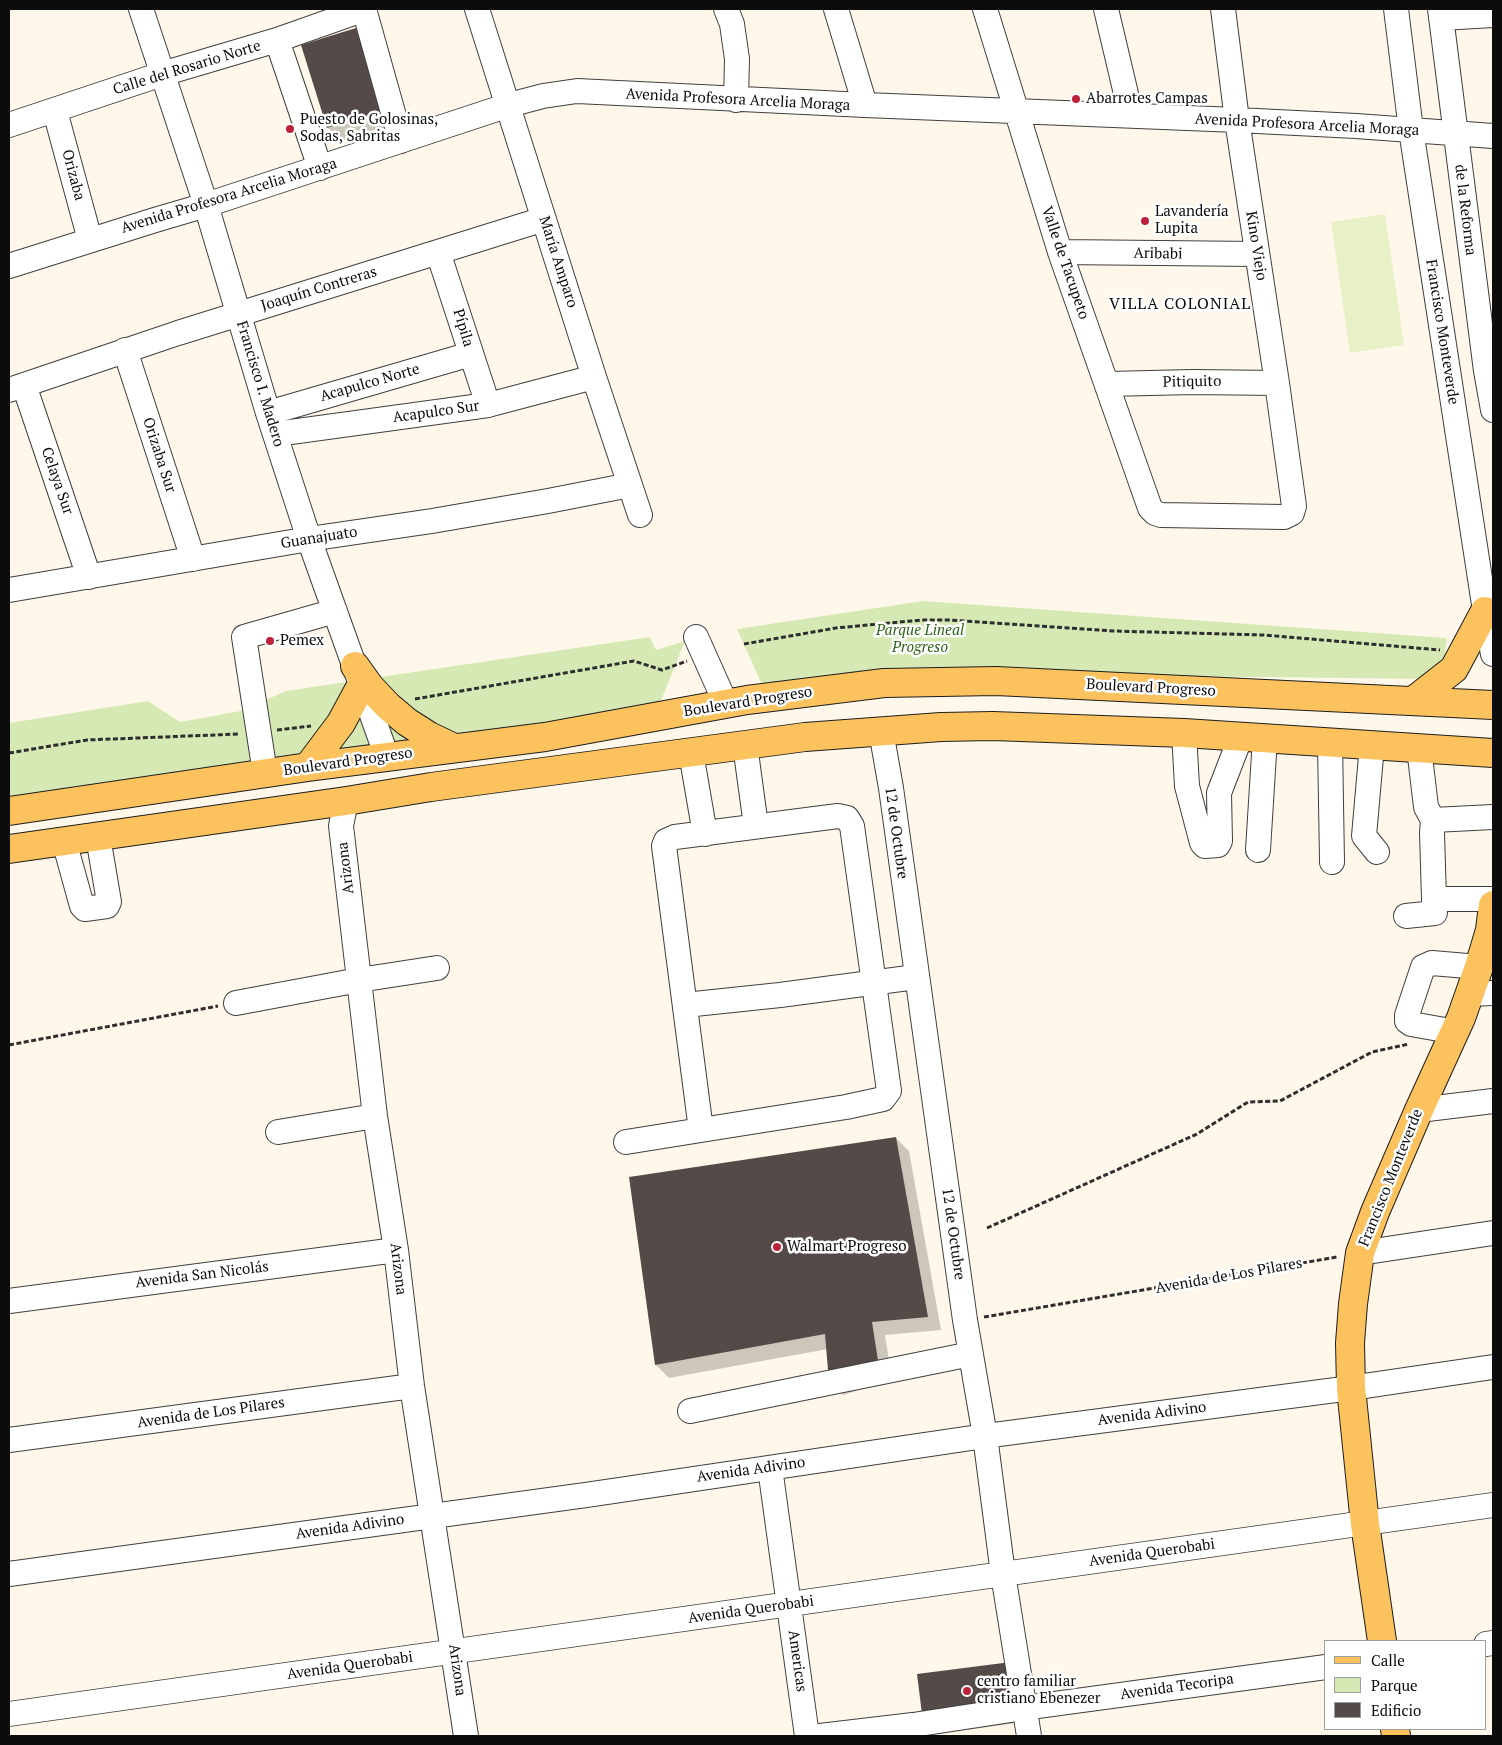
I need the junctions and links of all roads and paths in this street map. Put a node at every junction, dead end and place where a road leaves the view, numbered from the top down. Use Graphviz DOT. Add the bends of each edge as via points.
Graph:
graph roads {
  1 [pos="141,9"];
  2 [pos="364,9"];
  3 [pos="477,9"];
  4 [pos="726,9"];
  5 [pos="836,9"];
  6 [pos="985,9"];
  7 [pos="1106,9"];
  8 [pos="1223,9"];
  9 [pos="1396,9"];
  10 [pos="1441,13"];
  11 [pos="1493,14"];
  12 [pos="277,40"];
  13 [pos="162,74"];
  14 [pos="736,100"];
  15 [pos="509,105"];
  16 [pos="865,105"];
  17 [pos="1016,110"];
  18 [pos="55,111"];
  19 [pos="1131,115"];
  20 [pos="1237,120"];
  21 [pos="9,125"];
  22 [pos="1411,130"];
  23 [pos="1455,134"];
  24 [pos="1493,136"];
  25 [pos="401,141"];
  26 [pos="320,168"];
  27 [pos="206,205"];
  28 [pos="544,219"];
  29 [pos="90,240"];
  30 [pos="438,252"];
  31 [pos="1060,252"];
  32 [pos="1257,254"];
  33 [pos="9,266"];
  34 [pos="238,314"];
  35 [pos="125,350"];
  36 [pos="471,354"];
  37 [pos="594,377"];
  38 [pos="1277,383"];
  39 [pos="1107,384"];
  40 [pos="17,387"];
  41 [pos="488,404"];
  42 [pos="1493,410"];
  43 [pos="272,423"];
  44 [pos="630,485"];
  45 [pos="1154,514"];
  46 [pos="640,515"];
  47 [pos="309,539"];
  48 [pos="193,559"];
  49 [pos="89,577"];
  50 [pos="9,590"];
  51 [pos="335,611"];
  52 [pos="1485,612"];
  53 [pos="744,644"];
  54 [pos="699,646"];
  55 [pos="1464,652"];
  56 [pos="1493,654"];
  57 [pos="358,676"];
  58 [pos="412,700"];
  59 [pos="1412,701"];
  60 [pos="726,704"];
  61 [pos="1493,706"];
  62 [pos="341,723"];
  63 [pos="260,729"];
  64 [pos="881,731"];
  65 [pos="1184,733"];
  66 [pos="1253,737"];
  67 [pos="1330,742"];
  68 [pos="745,745"];
  69 [pos="1372,745"];
  70 [pos="452,748"];
  71 [pos="1419,748"];
  72 [pos="9,753"];
  73 [pos="691,753"];
  74 [pos="1493,753"];
  75 [pos="387,757"];
  76 [pos="308,767"];
  77 [pos="265,773"];
  78 [pos="1187,786"];
  79 [pos="431,787"];
  80 [pos="1219,793"];
  81 [pos="346,801"];
  82 [pos="9,812"];
  83 [pos="1493,818"];
  84 [pos="1432,820"];
  85 [pos="756,826"];
  86 [pos="705,834"];
  87 [pos="98,836"];
  88 [pos="64,841"];
  89 [pos="9,849"];
  90 [pos="1258,850"];
  91 [pos="1377,852"];
  92 [pos="1332,862"];
  93 [pos="1434,899"];
  94 [pos="1493,899"];
  95 [pos="1406,916"];
  96 [pos="1492,922"];
  97 [pos="1479,967"];
  98 [pos="437,968"];
  99 [pos="916,977"];
  100 [pos="359,980"];
  101 [pos="874,983"];
  102 [pos="1481,993"];
  103 [pos="236,1003"];
  104 [pos="685,1005"];
  105 [pos="1456,1032"];
  106 [pos="1418,1043"];
  107 [pos="9,1045"];
  108 [pos="1493,1101"];
  109 [pos="1419,1110"];
  110 [pos="375,1116"];
  111 [pos="701,1130"];
  112 [pos="278,1132"];
  113 [pos="626,1142"];
  114 [pos="987,1228"];
  115 [pos="1493,1233"];
  116 [pos="396,1250"];
  117 [pos="1360,1253"];
  118 [pos="9,1300"];
  119 [pos="965,1320"];
  120 [pos="971,1354"];
  121 [pos="1493,1367"];
  122 [pos="412,1386"];
  123 [pos="1351,1388"];
  124 [pos="690,1411"];
  125 [pos="985,1436"];
  126 [pos="9,1440"];
  127 [pos="770,1468"];
  128 [pos="1493,1505"];
  129 [pos="433,1515"];
  130 [pos="1365,1524"];
  131 [pos="9,1574"];
  132 [pos="1003,1574"];
  133 [pos="789,1604"];
  134 [pos="1382,1640"];
  135 [pos="454,1651"];
  136 [pos="1324,1667"];
  137 [pos="1024,1708"];
  138 [pos="9,1714"];
  139 [pos="466,1736"];
  140 [pos="808,1736"];
  141 [pos="820,1736"];
  142 [pos="1029,1736"];
  1 -- 13 [label="street, Francisco I. Madero"];
  2 -- 12 [label="street, Calle del Rosario Norte"];
  2 -- 25 [label="street"];
  3 -- 15 [label="street, María Amparo"];
  4 -- 14 [label="street" via="732,24 737,59"];
  5 -- 16 [label="street"];
  6 -- 17 [label="street, Valle de Tacupeto"];
  7 -- 19 [label="street"];
  8 -- 20 [label="street, Kino Viejo"];
  9 -- 22 [label="street, Francisco Monteverde"];
  10 -- 11 [label="street"];
  10 -- 23 [label="street, de la Reforma"];
  12 -- 13 [label="street, Calle del Rosario Norte"];
  12 -- 26 [label="street"];
  13 -- 18 [label="street, Calle del Rosario Norte"];
  13 -- 27 [label="street, Francisco I. Madero"];
  14 -- 15 [label="street, Avenida Profesora Arcelia Moraga" via="577,91"];
  14 -- 16 [label="street, Avenida Profesora Arcelia Moraga"];
  15 -- 25 [label="street, Avenida Profesora Arcelia Moraga"];
  15 -- 28 [label="street, María Amparo"];
  16 -- 17 [label="street, Avenida Profesora Arcelia Moraga"];
  17 -- 19 [label="street, Avenida Profesora Arcelia Moraga"];
  17 -- 31 [label="street, Valle de Tacupeto"];
  18 -- 21 [label="street, Calle del Rosario Norte"];
  18 -- 29 [label="street, Orizaba"];
  19 -- 20 [label="street, Avenida Profesora Arcelia Moraga"];
  20 -- 22 [label="street, Avenida Profesora Arcelia Moraga"];
  20 -- 32 [label="street, Kino Viejo"];
  22 -- 23 [label="street, Avenida Profesora Arcelia Moraga"];
  22 -- 52 [label="street, Francisco Monteverde"];
  23 -- 24 [label="street, Avenida Profesora Arcelia Moraga"];
  23 -- 42 [label="street, de la Reforma"];
  25 -- 26 [label="street, Avenida Profesora Arcelia Moraga"];
  26 -- 27 [label="street, Avenida Profesora Arcelia Moraga"];
  27 -- 29 [label="street, Avenida Profesora Arcelia Moraga"];
  27 -- 34 [label="street, Francisco I. Madero"];
  28 -- 30 [label="street, Joaquín Contreras"];
  28 -- 37 [label="street, María Amparo"];
  29 -- 33 [label="street, Avenida Profesora Arcelia Moraga"];
  30 -- 34 [label="street, Joaquín Contreras"];
  30 -- 36 [label="street, Pípila"];
  31 -- 32 [label="street, Aribabi"];
  31 -- 39 [label="street, Valle de Tacupeto"];
  32 -- 38 [label="street, Kino Viejo"];
  34 -- 35 [label="street, Joaquín Contreras"];
  34 -- 43 [label="street, Francisco I. Madero"];
  35 -- 40 [label="street, Joaquín Contreras"];
  35 -- 48 [label="street, Orizaba Sur"];
  36 -- 41 [label="street, Pípila"];
  36 -- 43 [label="street, Acapulco Norte"];
  37 -- 41 [label="street, Acapulco Sur"];
  37 -- 44 [label="street, María Amparo"];
  38 -- 39 [label="street, Pitiquito"];
  38 -- 45 [label="street, Kino Viejo" via="1294,506 1292,514 1284,517"];
  39 -- 45 [label="street, Valle de Tacupeto"];
  40 -- 49 [label="street, Celaya Sur"];
  41 -- 43 [label="street, Acapulco Sur"];
  43 -- 47 [label="street, Francisco I. Madero"];
  44 -- 46 [label="street, María Amparo"];
  44 -- 47 [label="street, Guanajuato" via="432,521"];
  47 -- 48 [label="street, Guanajuato"];
  47 -- 51 [label="street, Francisco I. Madero"];
  48 -- 49 [label="street, Guanajuato"];
  49 -- 50 [label="street, Guanajuato"];
  51 -- 57 [label="street, Francisco I. Madero"];
  51 -- 63 [label="street" via="244,637"];
  52 -- 55 [label="main road"];
  52 -- 56 [label="street, Francisco Monteverde"];
  53 -- 55 [label="path" via="836,628 950,620 1113,631 1264,635"];
  54 -- 58 [label="path" via="662,670 634,661"];
  54 -- 60 [label="street"];
  55 -- 59 [label="main road" via="1454,669"];
  57 -- 62 [label="main road"];
  57 -- 70 [label="main road" via="415,727"];
  57 -- 75 [label="street, Francisco I. Madero"];
  59 -- 60 [label="main road, Boulevard Progreso" via="937,681 836,688"];
  59 -- 61 [label="main road, Boulevard Progreso"];
  60 -- 70 [label="main road, Boulevard Progreso" via="586,730"];
  62 -- 63 [label="path"];
  62 -- 76 [label="main road"];
  63 -- 72 [label="path" via="87,740"];
  63 -- 77 [label="street"];
  64 -- 65 [label="main road" via="993,726"];
  64 -- 68 [label="main road" via="805,736"];
  64 -- 99 [label="street, 12 de Octubre"];
  65 -- 66 [label="main road"];
  65 -- 78 [label="street"];
  66 -- 67 [label="main road"];
  66 -- 80 [label="street"];
  66 -- 90 [label="street"];
  67 -- 69 [label="main road"];
  67 -- 92 [label="street"];
  68 -- 73 [label="main road"];
  68 -- 85 [label="street"];
  69 -- 71 [label="main road"];
  69 -- 91 [label="street" via="1364,836"];
  70 -- 75 [label="main road, Boulevard Progreso"];
  71 -- 74 [label="main road"];
  71 -- 84 [label="street" via="1426,807"];
  73 -- 79 [label="main road"];
  73 -- 86 [label="street"];
  75 -- 76 [label="main road, Boulevard Progreso"];
  75 -- 79 [label="main road"];
  75 -- 81 [label="main road"];
  76 -- 77 [label="main road, Boulevard Progreso"];
  77 -- 82 [label="main road, Boulevard Progreso"];
  78 -- 80 [label="street"];
  78 -- 80 [label="street" via="1205,846 1218,845 1220,841"];
  79 -- 81 [label="main road"];
  81 -- 87 [label="main road"];
  81 -- 100 [label="street, Arizona" via="341,826"];
  83 -- 84 [label="street"];
  84 -- 93 [label="street"];
  85 -- 86 [label="street"];
  85 -- 101 [label="street" via="838,816 851,822"];
  86 -- 104 [label="street" via="675,836 664,846"];
  87 -- 88 [label="main road"];
  87 -- 88 [label="street" via="107,906 85,909 82,906"];
  88 -- 89 [label="main road"];
  93 -- 94 [label="street"];
  93 -- 95 [label="street" via="1434,913"];
  96 -- 97 [label="main road, Francisco Monteverde"];
  97 -- 102 [label="main road, Francisco Monteverde"];
  97 -- 105 [label="street" via="1432,963 1423,967 1407,1021"];
  98 -- 100 [label="street"];
  99 -- 101 [label="street"];
  99 -- 119 [label="street, 12 de Octubre"];
  100 -- 103 [label="street"];
  100 -- 110 [label="street, Arizona"];
  101 -- 104 [label="street"];
  101 -- 111 [label="street" via="889,1086 887,1096 846,1107"];
  102 -- 105 [label="main road, Francisco Monteverde"];
  103 -- 107 [label="path"];
  104 -- 111 [label="street"];
  105 -- 109 [label="main road, Francisco Monteverde"];
  106 -- 114 [label="path" via="1372,1052 1280,1101 1248,1102 1196,1134"];
  108 -- 109 [label="street"];
  109 -- 117 [label="main road, Francisco Monteverde"];
  110 -- 112 [label="street"];
  110 -- 116 [label="street, Arizona"];
  111 -- 113 [label="street"];
  115 -- 117 [label="street"];
  116 -- 118 [label="street, Avenida San Nicolás"];
  116 -- 122 [label="street, Arizona"];
  117 -- 119 [label="path, Avenida de Los Pilares"];
  117 -- 123 [label="main road, Francisco Monteverde" via="1350,1344"];
  119 -- 120 [label="street, 12 de Octubre"];
  120 -- 124 [label="street"];
  120 -- 125 [label="street, 12 de Octubre"];
  121 -- 123 [label="street, Avenida Adivino"];
  122 -- 126 [label="street, Avenida de Los Pilares"];
  122 -- 129 [label="street, Arizona"];
  123 -- 125 [label="street, Avenida Adivino"];
  123 -- 130 [label="main road, Francisco Monteverde"];
  125 -- 127 [label="street, Avenida Adivino"];
  125 -- 132 [label="street, 12 de Octubre"];
  127 -- 129 [label="street, Avenida Adivino"];
  127 -- 133 [label="street, Americas"];
  128 -- 130 [label="street, Avenida Querobabi"];
  129 -- 131 [label="street, Avenida Adivino"];
  129 -- 135 [label="street, Arizona"];
  130 -- 132 [label="street, Avenida Querobabi"];
  130 -- 134 [label="main road, Francisco Monteverde"];
  132 -- 133 [label="street, Avenida Querobabi"];
  132 -- 137 [label="street, 12 de Octubre"];
  133 -- 135 [label="street, Avenida Querobabi"];
  133 -- 140 [label="street, Americas"];
  135 -- 138 [label="street, Avenida Querobabi"];
  135 -- 139 [label="street, Arizona"];
  136 -- 137 [label="street, Avenida Tecoripa"];
  137 -- 141 [label="street, Avenida Tecoripa"];
  137 -- 142 [label="street, 12 de Octubre"];
}
